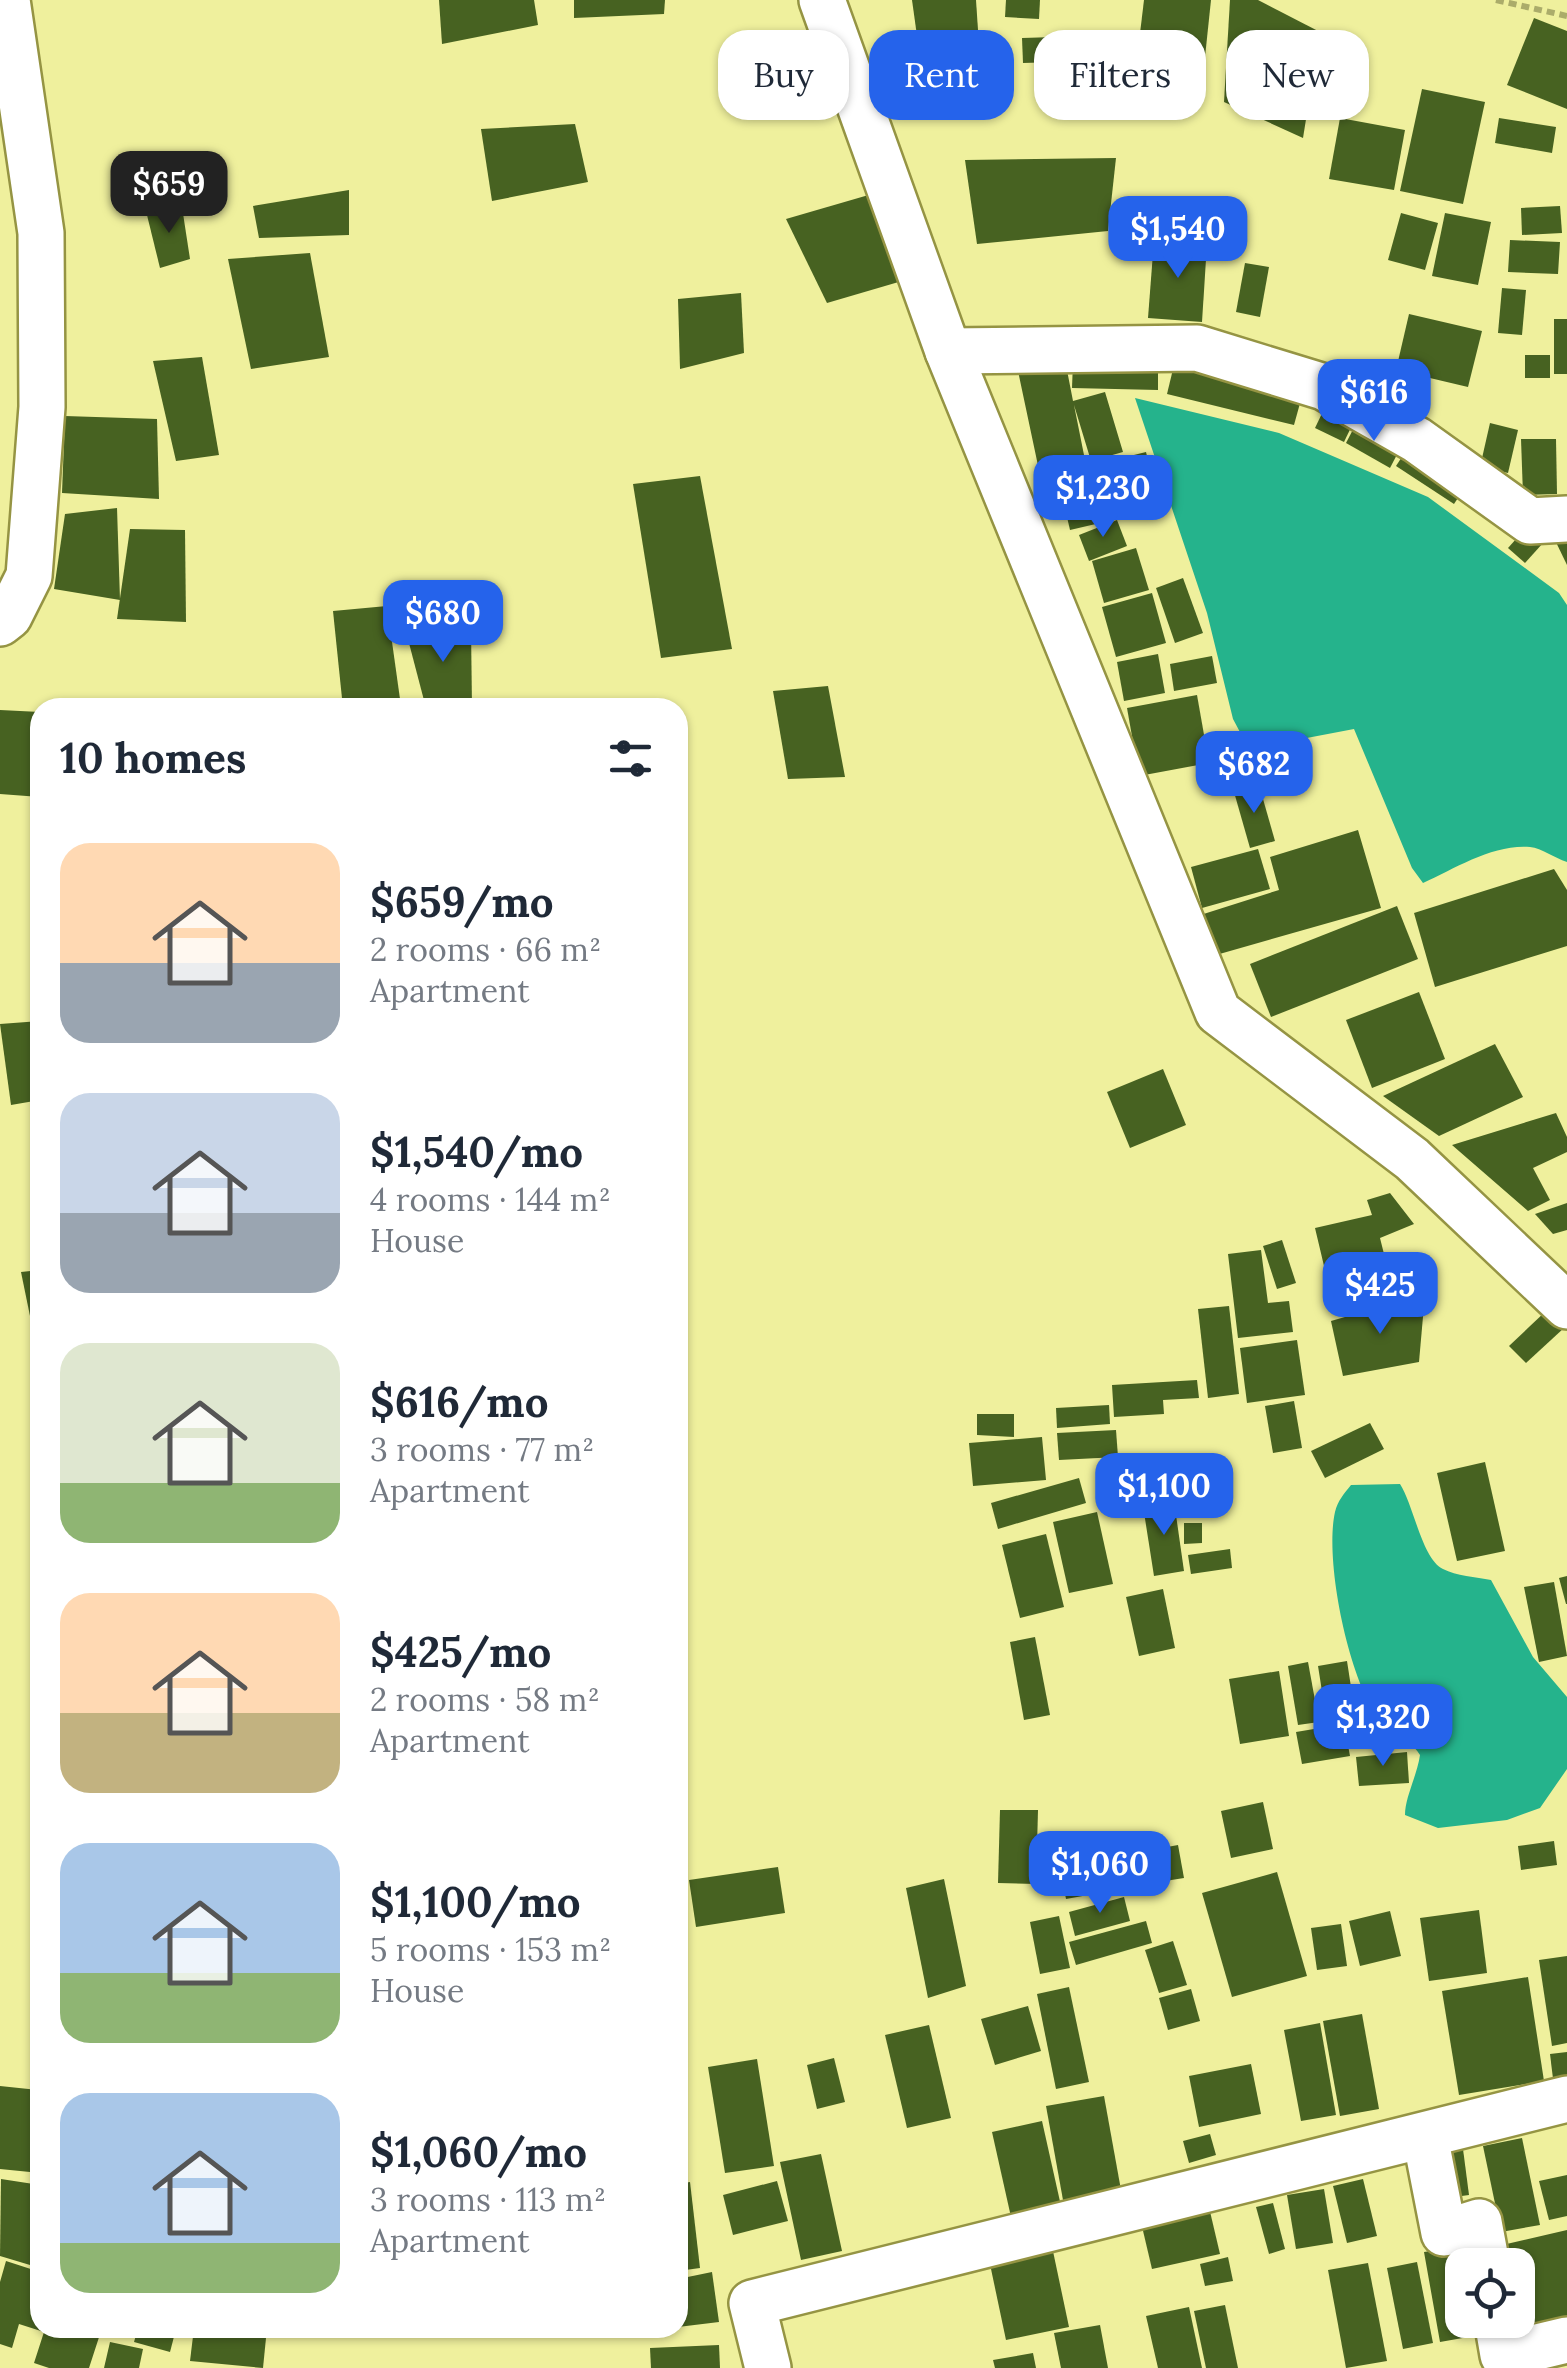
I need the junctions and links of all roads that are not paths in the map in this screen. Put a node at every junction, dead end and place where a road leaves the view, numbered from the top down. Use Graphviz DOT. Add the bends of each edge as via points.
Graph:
graph roads {
  1 [pos="7,0"];
  2 [pos="822,0"];
  3 [pos="948,351"];
  4 [pos="1567,519"];
  5 [pos="0,622"];
  6 [pos="1567,1306"];
  7 [pos="1567,2099"];
  8 [pos="1424,2136"];
  9 [pos="1483,2248"];
  10 [pos="1501,2338"];
  11 [pos="1567,2340"];
  12 [pos="768,2368"];
  1 -- 5 [label="street" via="42,233 42,406 29,576"];
  2 -- 3 [label="street"];
  3 -- 4 [label="street" via="1198,348 1324,387 1417,440 1530,521"];
  3 -- 6 [label="street" via="1218,1012 1412,1159"];
  7 -- 8 [label="street"];
  8 -- 9 [label="street" via="1444,2233 1478,2222"];
  8 -- 12 [label="street" via="752,2303"];
  10 -- 11 [label="street" via="1504,2355"];
}
